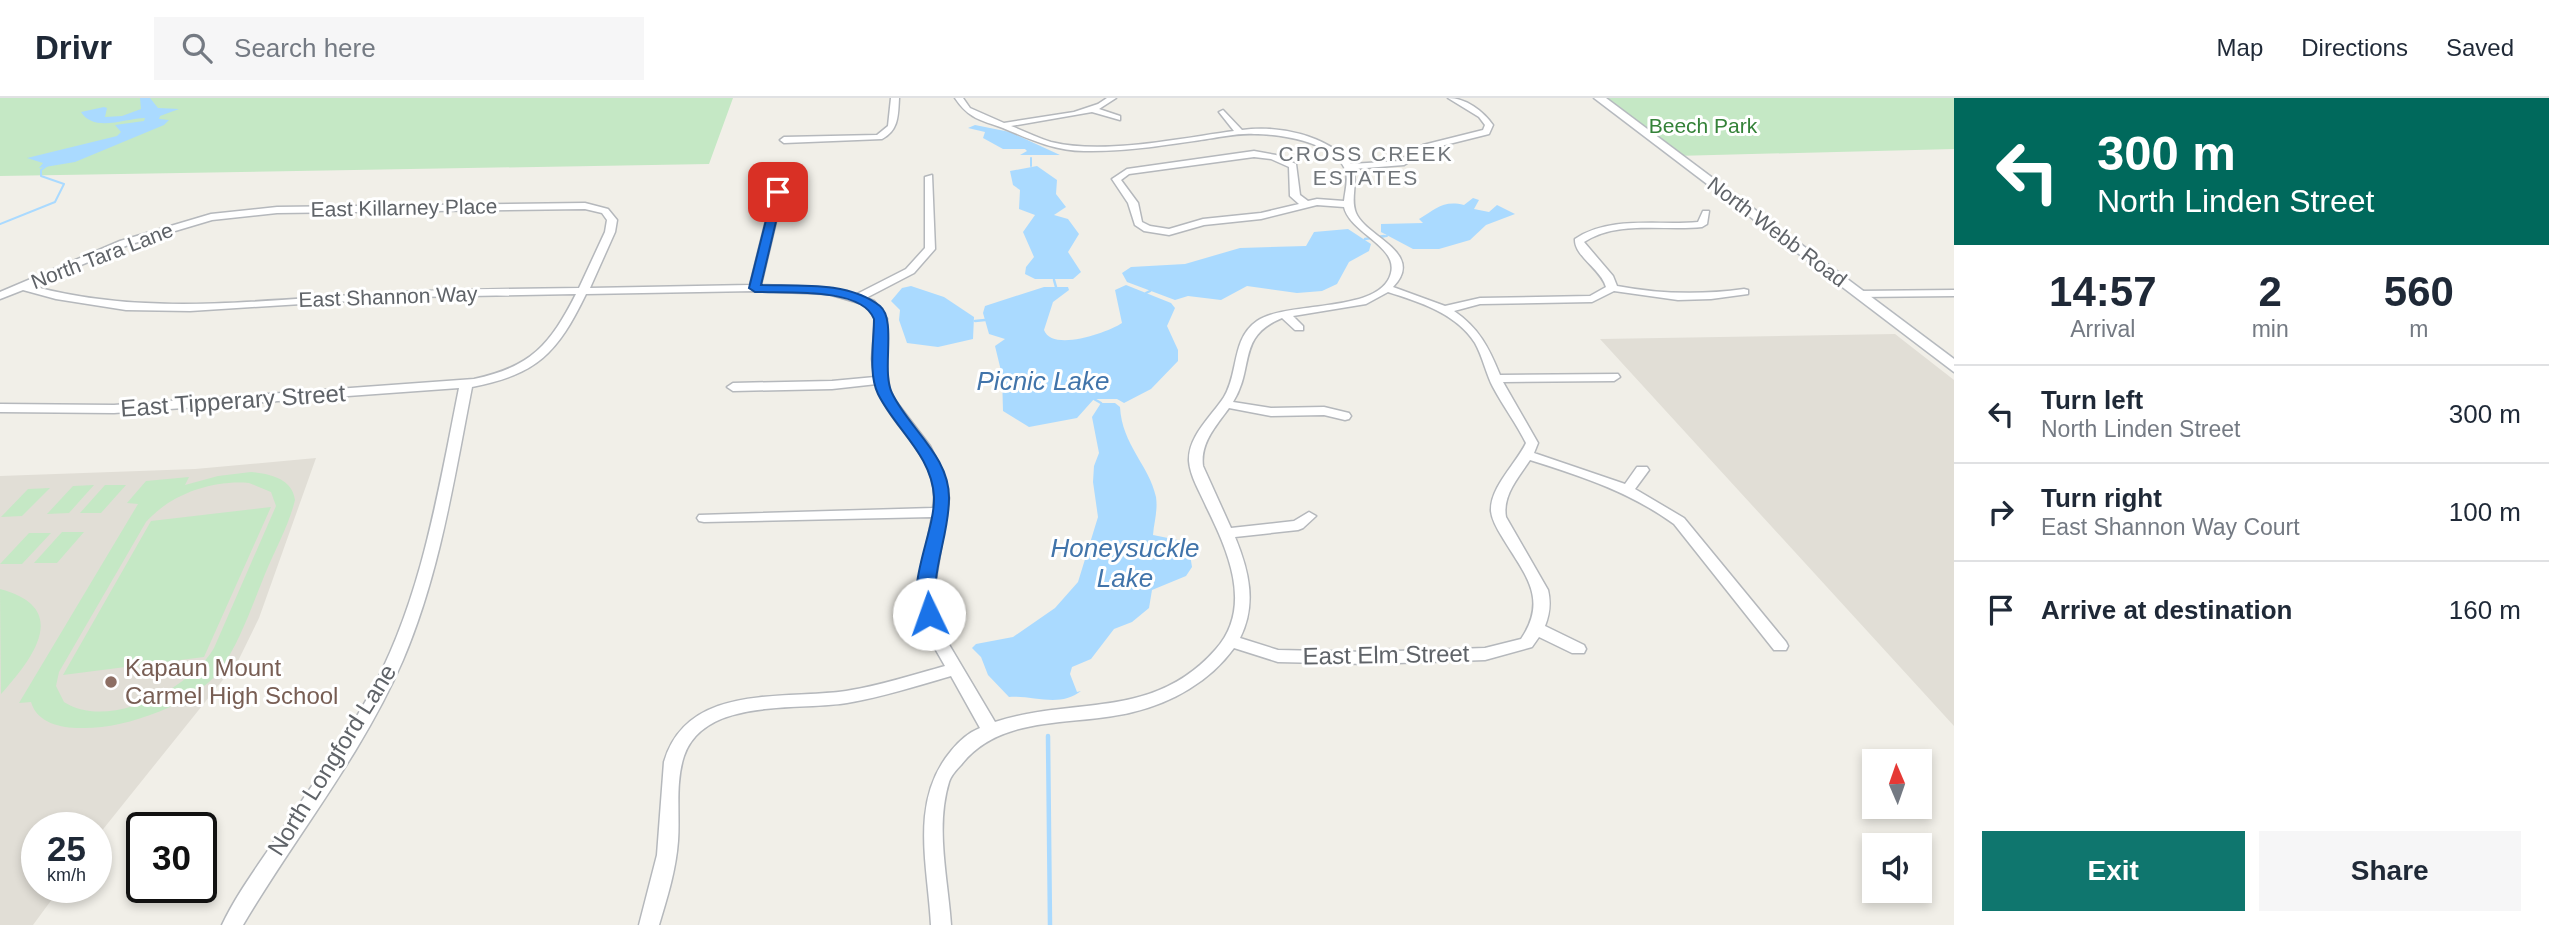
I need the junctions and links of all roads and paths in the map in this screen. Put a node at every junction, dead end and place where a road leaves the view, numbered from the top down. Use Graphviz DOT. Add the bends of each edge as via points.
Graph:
graph roads {
  1 [pos="895,98"];
  2 [pos="959,98"];
  3 [pos="1112,98"];
  4 [pos="1452,98"];
  5 [pos="1599,98"];
  6 [pos="1094,110"];
  7 [pos="1223,112"];
  8 [pos="1117,118"];
  9 [pos="1005,125"];
  10 [pos="1240,132"];
  11 [pos="784,140"];
  12 [pos="1349,167"];
  13 [pos="929,177"];
  14 [pos="778,192"];
  15 [pos="1306,204"];
  16 [pos="1347,204"];
  17 [pos="1706,213"];
  18 [pos="205,219"];
  19 [pos="23,287"];
  20 [pos="755,288"];
  21 [pos="1387,288"];
  22 [pos="1612,288"];
  23 [pos="580,292"];
  24 [pos="1744,292"];
  25 [pos="1954,293"];
  26 [pos="1859,294"];
  27 [pos="0,296"];
  28 [pos="858,298"];
  29 [pos="1444,310"];
  30 [pos="1285,316"];
  31 [pos="1299,328"];
  32 [pos="1954,367"];
  33 [pos="1614,377"];
  34 [pos="1494,379"];
  35 [pos="880,380"];
  36 [pos="466,384"];
  37 [pos="733,387"];
  38 [pos="1226,404"];
  39 [pos="0,408"];
  40 [pos="1345,416"];
  41 [pos="1528,454"];
  42 [pos="1642,470"];
  43 [pos="1626,490"];
  44 [pos="941,512"];
  45 [pos="1309,516"];
  46 [pos="704,518"];
  47 [pos="1226,533"];
  48 [pos="1537,629"];
  49 [pos="1230,641"];
  50 [pos="1780,646"];
  51 [pos="1578,649"];
  52 [pos="954,669"];
  53 [pos="991,731"];
  54 [pos="232,925"];
  55 [pos="649,925"];
  56 [pos="941,925"];
  1 -- 11 [label="street" via="890,133"];
  2 -- 9 [label="street" via="967,110"];
  3 -- 6 [label="street"];
  4 -- 12 [label="street" via="1482,115 1489,125 1486,132 1426,147 1401,163"];
  5 -- 26 [label="main road, North Webb Road"];
  6 -- 8 [label="street"];
  6 -- 9 [label="street"];
  7 -- 10 [label="street"];
  9 -- 10 [label="street" via="1049,144 1083,149"];
  10 -- 12 [label="street" via="1268,131 1304,139 1332,152"];
  12 -- 16 [label="street" via="1353,179"];
  13 -- 28 [label="street" via="930,249 910,271"];
  14 -- 20 [label="street"];
  15 -- 15 [label="street" via="1261,216 1155,232 1138,223 1133,204 1116,179 1232,156 1273,157 1293,166 1295,196"];
  15 -- 16 [label="street"];
  16 -- 21 [label="street" via="1362,227 1388,249 1397,270"];
  17 -- 22 [label="street" via="1702,224 1617,228 1583,237 1581,247 1609,278"];
  18 -- 19 [label="street, North Tara Lane" via="124,243"];
  18 -- 23 [label="street, East Killarney Place" via="277,209 584,206 602,211 612,220"];
  19 -- 23 [label="street, East Shannon Way" via="126,307 190,308 353,297"];
  19 -- 27 [label="street, North Tara Lane"];
  20 -- 23 [label="street, East Shannon Way"];
  20 -- 28 [label="street, East Shannon Way" via="816,289"];
  21 -- 29 [label="street"];
  21 -- 30 [label="street" via="1360,302"];
  22 -- 24 [label="street" via="1662,297"];
  22 -- 29 [label="street" via="1592,299 1480,301"];
  23 -- 36 [label="street" via="545,352 501,377"];
  25 -- 26 [label="street"];
  26 -- 32 [label="main road, North Webb Road"];
  28 -- 35 [label="street" via="877,310 881,319"];
  29 -- 34 [label="street" via="1480,341"];
  30 -- 31 [label="street"];
  30 -- 38 [label="street" via="1261,324 1249,336 1240,380"];
  33 -- 34 [label="street"];
  34 -- 41 [label="street" via="1522,418 1532,443"];
  35 -- 37 [label="street"];
  35 -- 44 [label="street" via="936,473"];
  36 -- 39 [label="street, East Tipperary Street" via="114,409"];
  36 -- 54 [label="street, North Longford Lane" via="425,584 393,664 346,747"];
  38 -- 40 [label="street" via="1270,412 1324,411"];
  38 -- 47 [label="street" via="1202,435 1195,459"];
  41 -- 43 [label="street"];
  41 -- 48 [label="street" via="1501,493 1498,510 1542,594 1544,614"];
  42 -- 43 [label="street"];
  43 -- 50 [label="street" via="1679,521"];
  44 -- 46 [label="street"];
  44 -- 52 [label="street" via="925,597 933,631"];
  45 -- 47 [label="street" via="1298,525"];
  47 -- 49 [label="street" via="1243,575 1243,614"];
  48 -- 49 [label="street, East Elm Street" via="1526,643 1485,654 1278,656"];
  48 -- 51 [label="street"];
  49 -- 53 [label="street" via="1199,673 1155,699"];
  52 -- 53 [label="street"];
  52 -- 55 [label="street" via="843,697 736,706 690,731 677,749 670,774 670,834"];
  53 -- 56 [label="street" via="964,748 941,777 934,822"];
}
